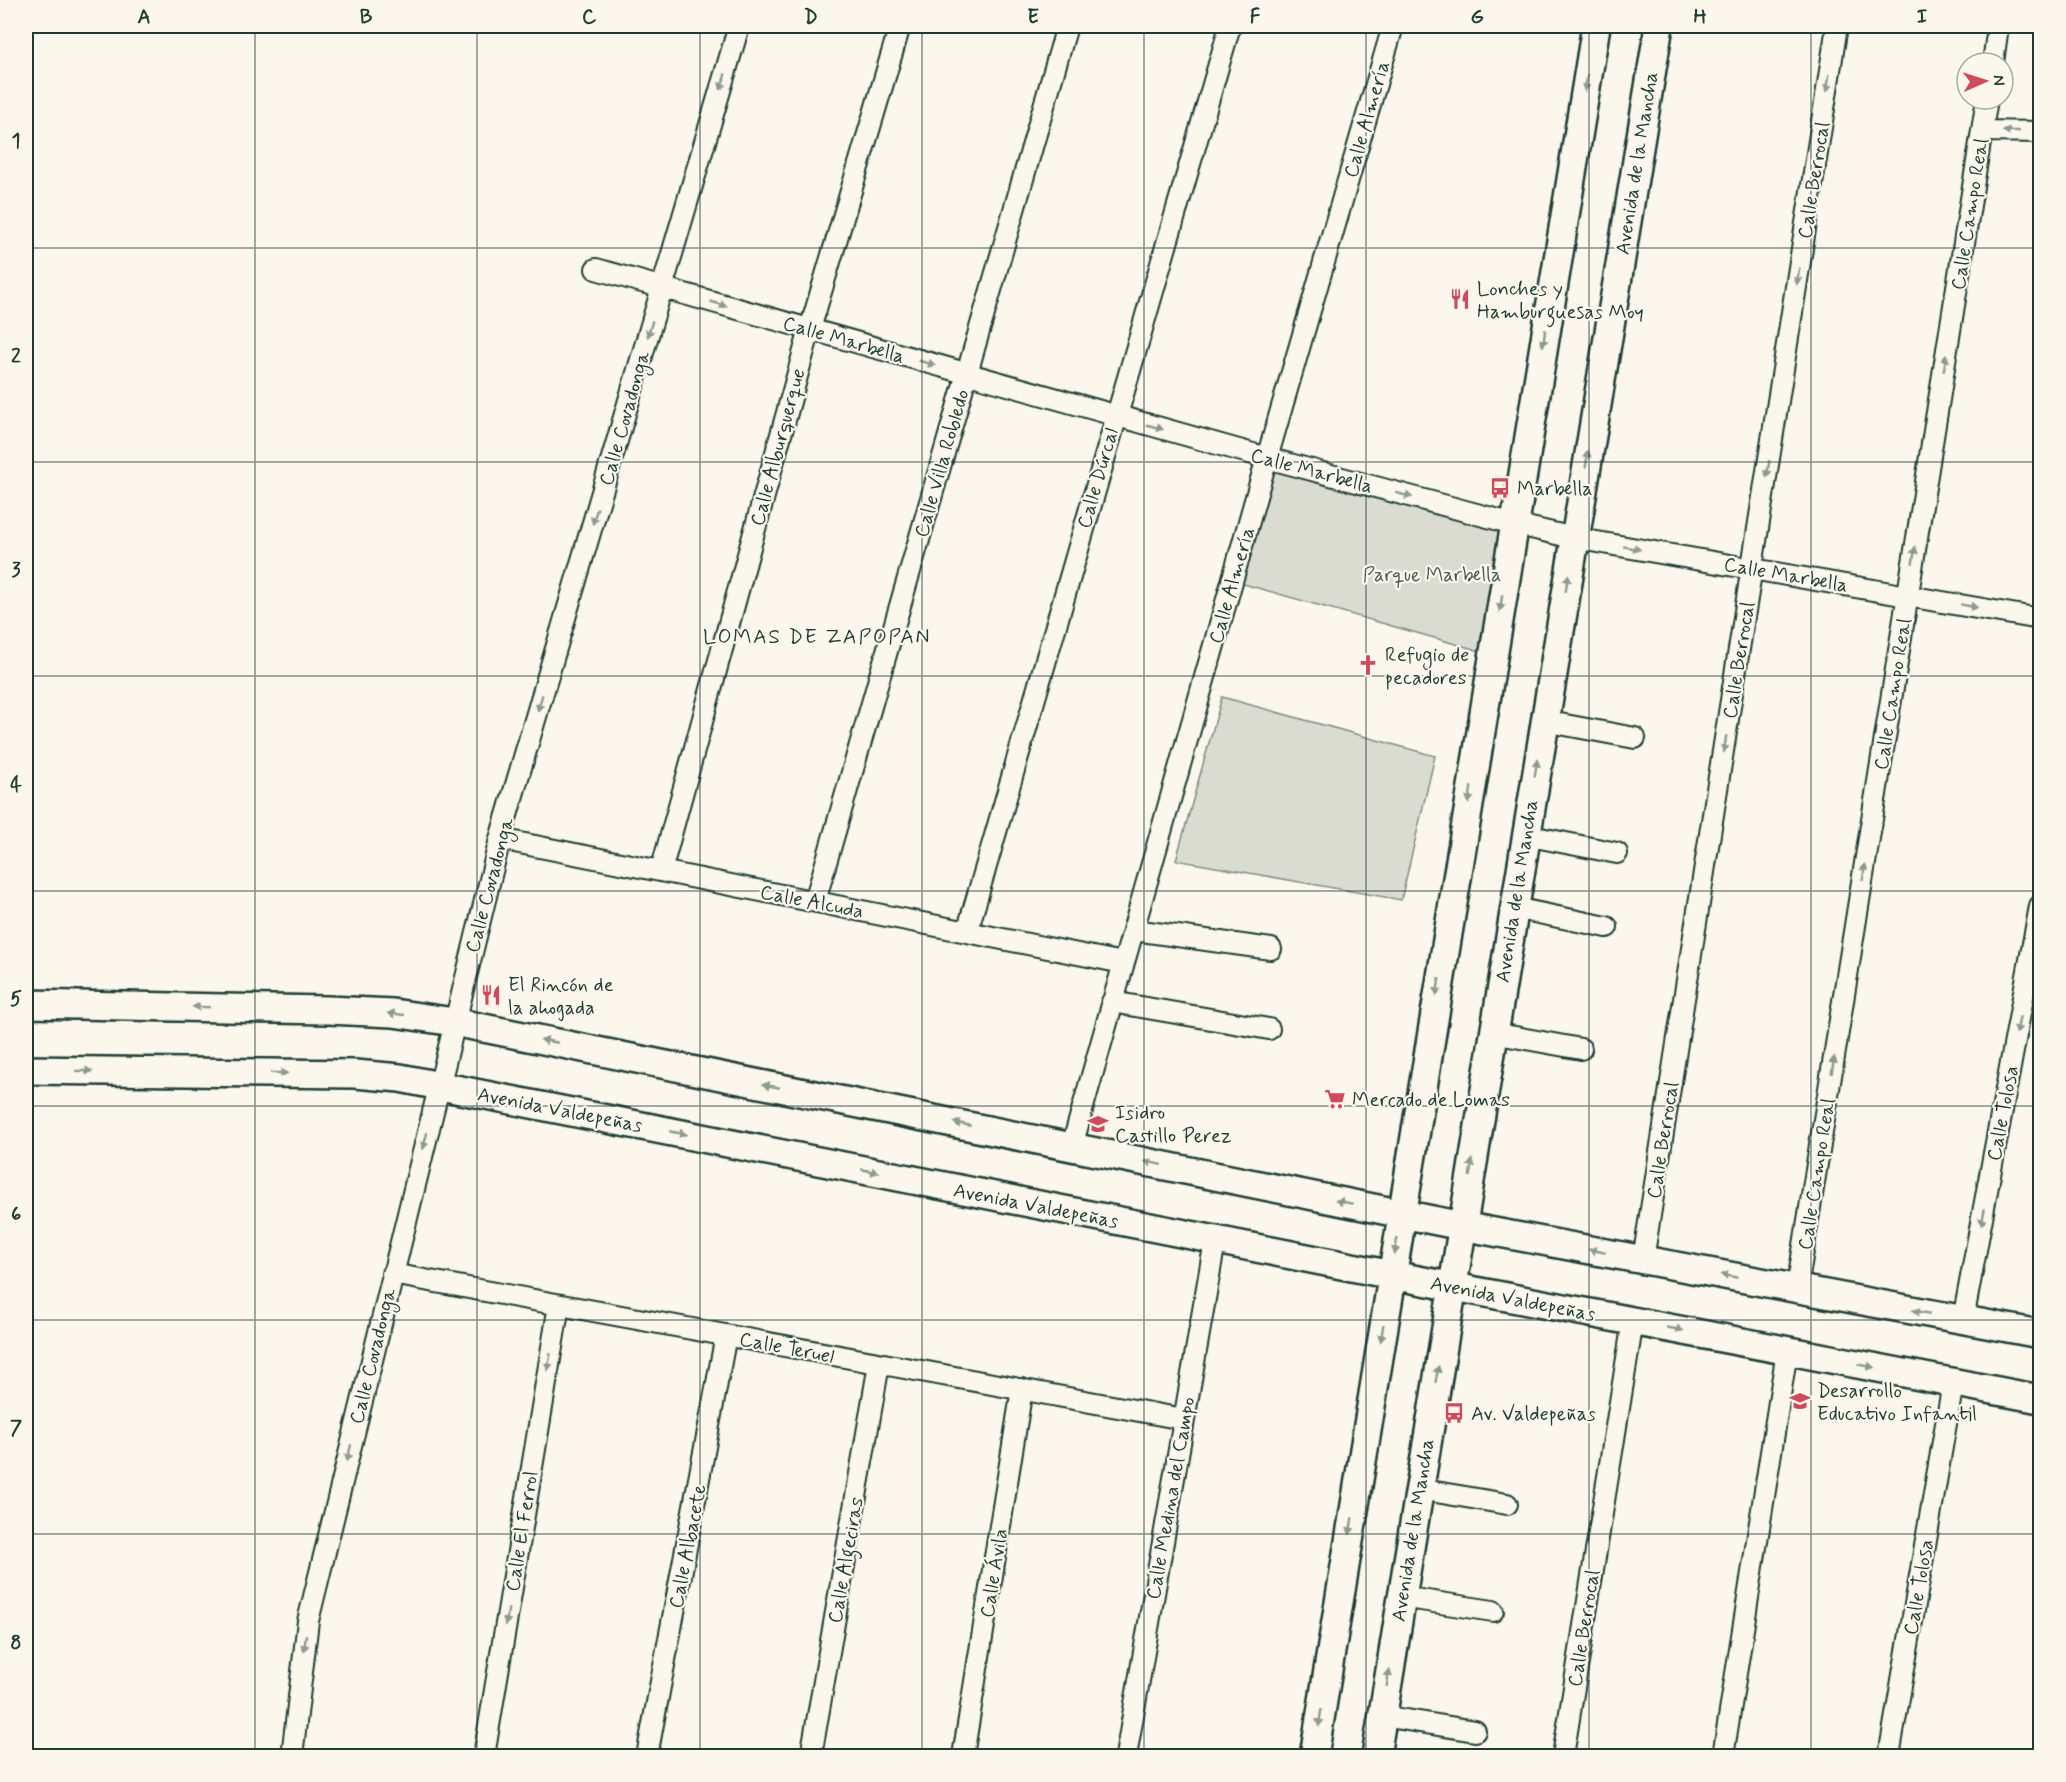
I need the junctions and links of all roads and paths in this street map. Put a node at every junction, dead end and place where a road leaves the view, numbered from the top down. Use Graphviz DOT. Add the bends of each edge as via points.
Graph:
graph roads {
  1 [pos="739,26"];
  2 [pos="900,26"];
  3 [pos="1067,26"];
  4 [pos="1230,26"];
  5 [pos="1393,26"];
  6 [pos="1596,26"];
  7 [pos="1659,26"];
  8 [pos="1837,26"];
  9 [pos="1998,26"];
  10 [pos="1995,51"];
  11 [pos="1985,111"];
  12 [pos="1982,131"];
  13 [pos="2040,132"];
  14 [pos="596,269"];
  15 [pos="663,288"];
  16 [pos="810,329"];
  17 [pos="967,374"];
  18 [pos="1115,416"];
  19 [pos="1267,458"];
  20 [pos="1514,524"];
  21 [pos="1574,538"];
  22 [pos="1752,568"];
  23 [pos="1908,596"];
  24 [pos="2040,619"];
  25 [pos="1544,721"];
  26 [pos="1635,738"];
  27 [pos="1525,835"];
  28 [pos="500,839"];
  29 [pos="1617,853"];
  30 [pos="661,871"];
  31 [pos="815,902"];
  32 [pos="2040,906"];
  33 [pos="1514,908"];
  34 [pos="1607,927"];
  35 [pos="1134,930"];
  36 [pos="967,932"];
  37 [pos="1271,949"];
  38 [pos="1123,963"];
  39 [pos="1112,1002"];
  40 [pos="26,1004"];
  41 [pos="454,1022"];
  42 [pos="1269,1029"];
  43 [pos="1493,1033"];
  44 [pos="1581,1049"];
  45 [pos="26,1070"];
  46 [pos="439,1085"];
  47 [pos="1072,1146"];
  48 [pos="1402,1214"];
  49 [pos="1462,1226"];
  50 [pos="1215,1241"];
  51 [pos="1643,1260"];
  52 [pos="392,1274"];
  53 [pos="1392,1275"];
  54 [pos="1452,1287"];
  55 [pos="1797,1289"];
  56 [pos="559,1305"];
  57 [pos="1963,1320"];
  58 [pos="1633,1321"];
  59 [pos="2040,1334"];
  60 [pos="726,1335"];
  61 [pos="1787,1351"];
  62 [pos="879,1364"];
  63 [pos="1953,1383"];
  64 [pos="1022,1389"];
  65 [pos="2040,1400"];
  66 [pos="1183,1419"];
  67 [pos="1418,1489"];
  68 [pos="1507,1504"];
  69 [pos="1401,1597"];
  70 [pos="1493,1611"];
  71 [pos="1382,1716"];
  72 [pos="1475,1731"];
  73 [pos="292,1756"];
  74 [pos="484,1756"];
  75 [pos="647,1756"];
  76 [pos="811,1756"];
  77 [pos="963,1756"];
  78 [pos="1125,1756"];
  79 [pos="1314,1756"];
  80 [pos="1376,1756"];
  81 [pos="1563,1756"];
  82 [pos="1723,1756"];
  83 [pos="1889,1756"];
  1 -- 15 [label="street, Calle Covadonga, one-way"];
  2 -- 16 [label="street, Calle Alburquerque"];
  3 -- 17 [label="street, Calle Villa Robledo"];
  4 -- 18 [label="street, Calle Dúrcal"];
  5 -- 19 [label="street, Calle Almería"];
  6 -- 20 [label="street, one-way"];
  21 -- 7 [label="street, Avenida de la Mancha, one-way"];
  8 -- 22 [label="street, Calle Berrocal, one-way"];
  9 -- 10 [label="street"];
  11 -- 12 [label="street, Calle Campo Real"];
  13 -- 12 [label="street, one-way"];
  23 -- 12 [label="street, Calle Campo Real, one-way"];
  14 -- 15 [label="street, Calle Marbella"];
  15 -- 16 [label="street, Calle Marbella, one-way"];
  15 -- 28 [label="street, Calle Covadonga, one-way"];
  16 -- 17 [label="street, Calle Marbella, one-way"];
  16 -- 30 [label="street, Calle Alburquerque"];
  17 -- 18 [label="street, Calle Marbella"];
  17 -- 31 [label="street, Calle Villa Robledo"];
  18 -- 19 [label="street, Calle Marbella, one-way"];
  18 -- 36 [label="street, Calle Dúrcal"];
  19 -- 20 [label="street, Calle Marbella, one-way"];
  19 -- 35 [label="street, Calle Almería"];
  20 -- 21 [label="street, Calle Marbella"];
  20 -- 48 [label="street, one-way"];
  21 -- 22 [label="street, Calle Marbella, one-way"];
  25 -- 21 [label="street, Avenida de la Mancha, one-way"];
  22 -- 23 [label="street, Calle Marbella"];
  22 -- 51 [label="street, Calle Berrocal, one-way"];
  23 -- 24 [label="street, Calle Marbella, one-way"];
  55 -- 23 [label="street, Calle Campo Real, one-way"];
  25 -- 26 [label="street"];
  27 -- 25 [label="street, Avenida de la Mancha, one-way"];
  27 -- 29 [label="street"];
  27 -- 33 [label="street, Avenida de la Mancha"];
  28 -- 30 [label="street, Calle Alcuda"];
  28 -- 41 [label="street, Calle Covadonga"];
  30 -- 31 [label="street, Calle Alcuda"];
  31 -- 36 [label="street, Calle Alcuda"];
  32 -- 57 [label="street, Calle Tolosa, one-way"];
  33 -- 34 [label="street"];
  33 -- 43 [label="street, Avenida de la Mancha"];
  35 -- 37 [label="street"];
  35 -- 38 [label="street, Calle Almería"];
  36 -- 38 [label="street, Calle Alcuda"];
  38 -- 39 [label="street, Calle Almería"];
  39 -- 42 [label="street"];
  39 -- 47 [label="street, Calle Almería"];
  41 -- 40 [label="street, one-way" via="350,1011"];
  41 -- 46 [label="street, Calle Covadonga"];
  47 -- 41 [label="street, one-way"];
  43 -- 44 [label="street"];
  49 -- 43 [label="street, Avenida de la Mancha, one-way"];
  45 -- 46 [label="street, Avenida Valdepeñas, one-way" via="355,1074"];
  46 -- 50 [label="street, Avenida Valdepeñas, one-way"];
  46 -- 52 [label="street, Calle Covadonga, one-way"];
  48 -- 47 [label="street, one-way"];
  48 -- 49 [label="street"];
  48 -- 53 [label="street, one-way"];
  51 -- 49 [label="street, one-way"];
  49 -- 54 [label="street, Avenida de la Mancha"];
  50 -- 53 [label="street, Avenida Valdepeñas"];
  50 -- 66 [label="street, Calle Medina del Campo"];
  55 -- 51 [label="street, one-way"];
  52 -- 56 [label="street, Calle Teruel"];
  52 -- 73 [label="street, Calle Covadonga, one-way" via="308,1622"];
  53 -- 54 [label="street, Avenida Valdepeñas"];
  53 -- 79 [label="street, one-way"];
  54 -- 58 [label="street, Avenida Valdepeñas"];
  67 -- 54 [label="street, Avenida de la Mancha, one-way"];
  57 -- 55 [label="street, one-way"];
  56 -- 60 [label="street, Calle Teruel"];
  56 -- 74 [label="street, Calle El Ferrol, one-way"];
  57 -- 59 [label="street"];
  58 -- 61 [label="street, Avenida Valdepeñas, one-way"];
  58 -- 81 [label="street, Calle Berrocal"];
  60 -- 62 [label="street, Calle Teruel"];
  60 -- 75 [label="street, Calle Albacete"];
  61 -- 63 [label="street, Avenida Valdepeñas, one-way"];
  61 -- 82 [label="street"];
  62 -- 64 [label="street, Calle Teruel"];
  62 -- 76 [label="street, Calle Algeciras"];
  63 -- 65 [label="street, Avenida Valdepeñas"];
  63 -- 83 [label="street, Calle Tolosa"];
  64 -- 66 [label="street, Calle Teruel"];
  64 -- 77 [label="street, Calle Ávila"];
  66 -- 78 [label="street, Calle Medina del Campo"];
  67 -- 68 [label="street"];
  67 -- 69 [label="street, Avenida de la Mancha"];
  69 -- 70 [label="street"];
  71 -- 69 [label="street, Avenida de la Mancha, one-way"];
  71 -- 72 [label="street"];
  71 -- 80 [label="street, Avenida de la Mancha"];
}
